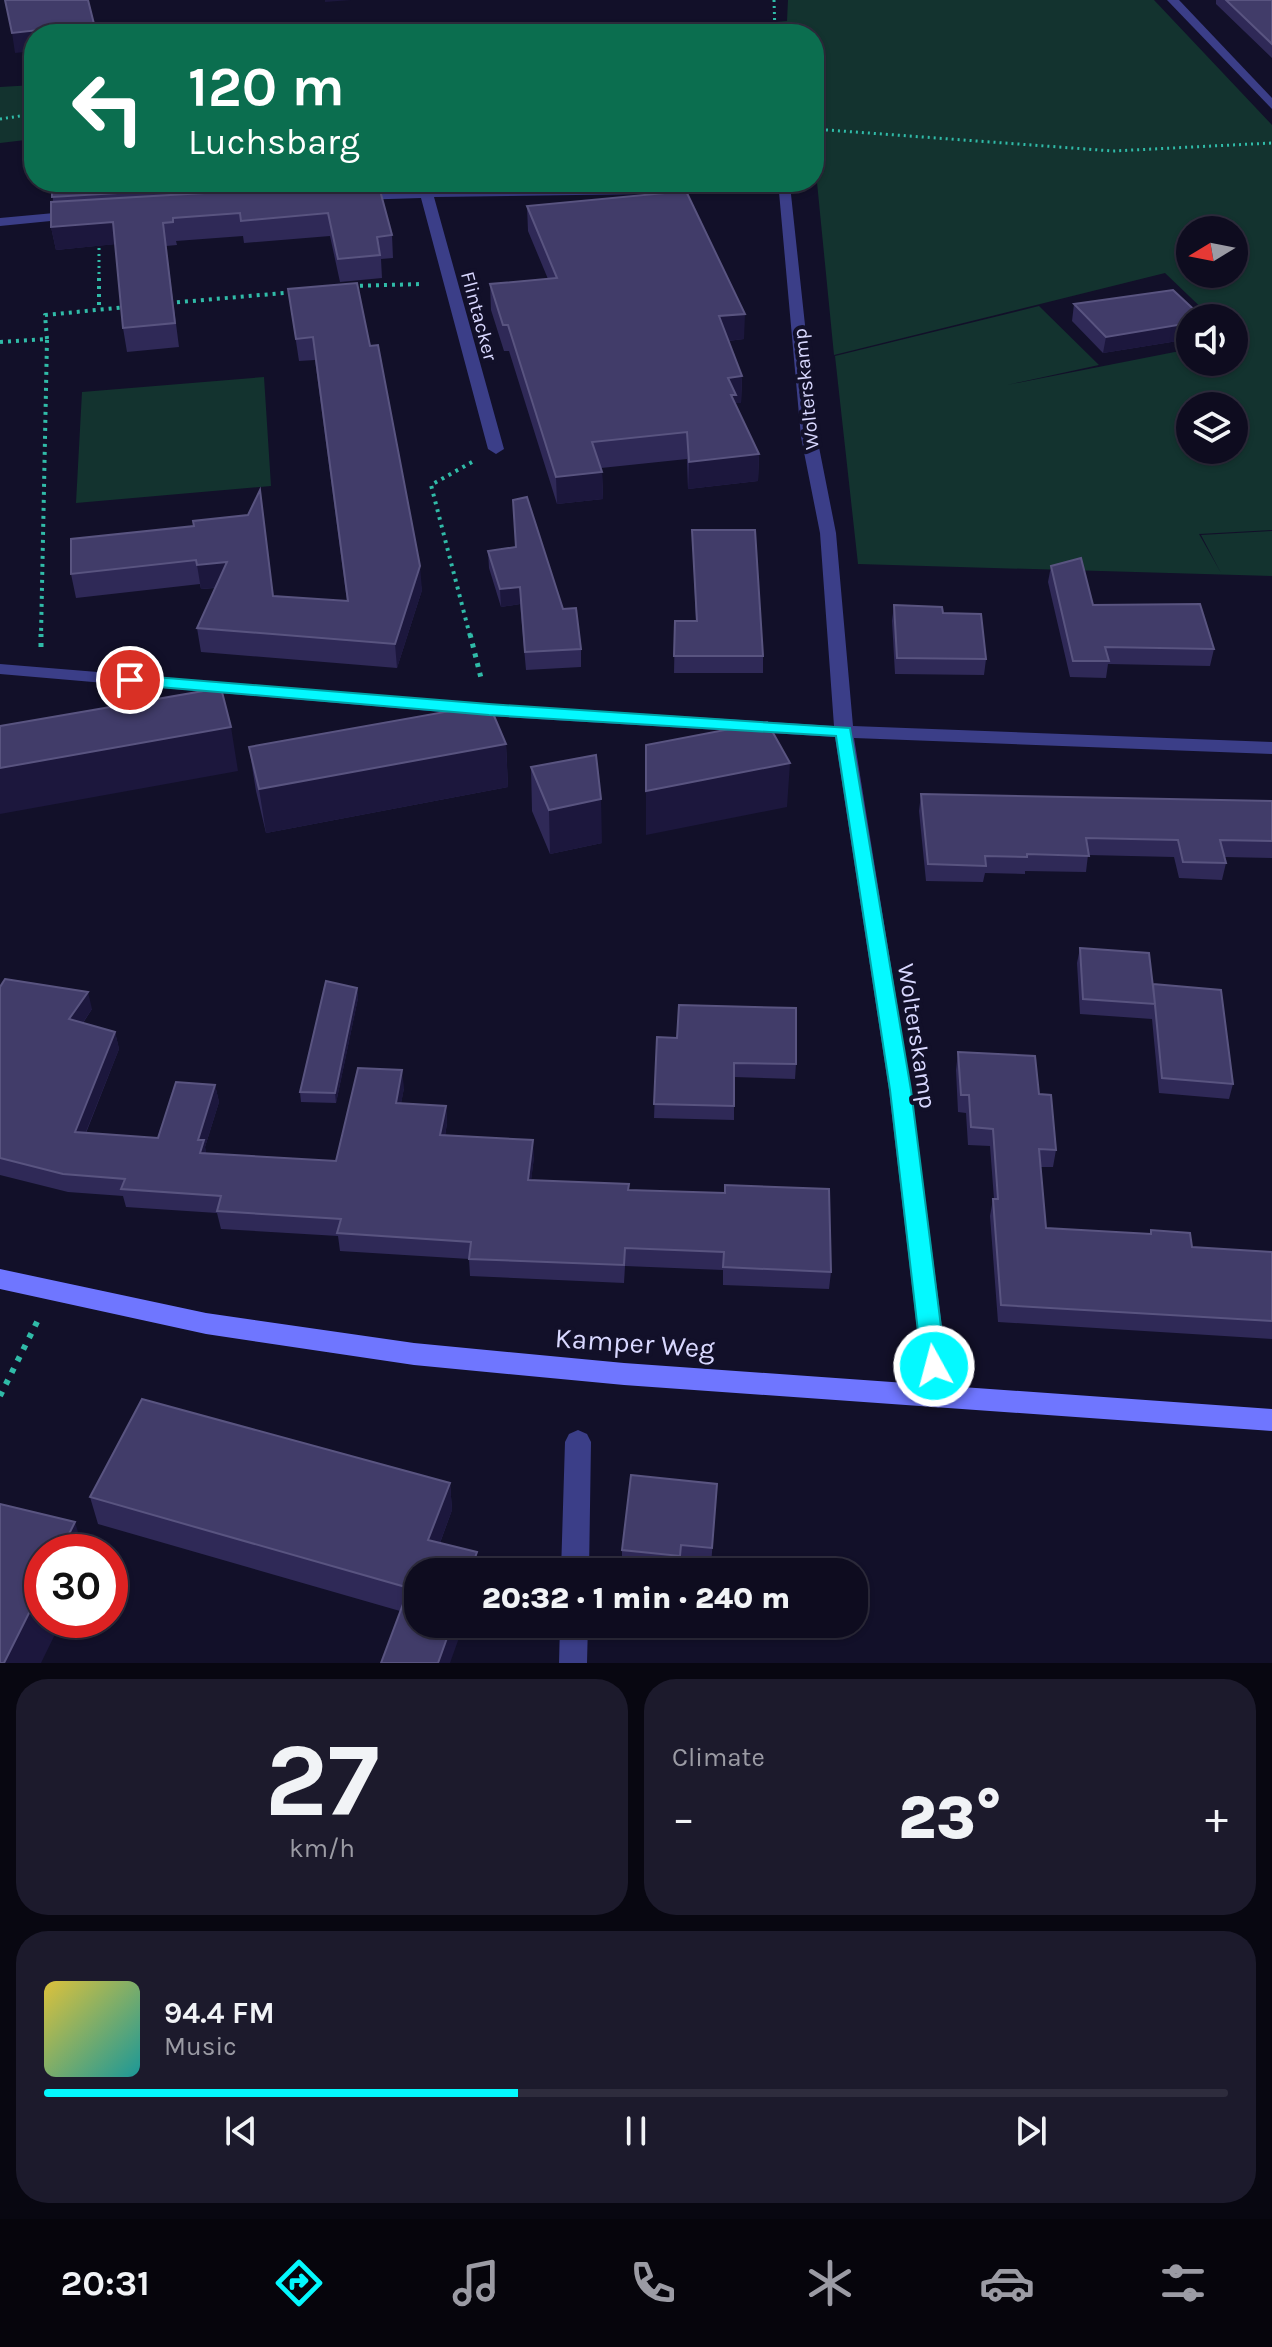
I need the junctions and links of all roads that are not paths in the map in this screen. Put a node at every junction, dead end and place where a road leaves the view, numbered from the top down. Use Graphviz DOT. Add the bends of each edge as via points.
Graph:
graph roads {
  1 [pos="1173,0"];
  2 [pos="1272,105"];
  3 [pos="498,192"];
  4 [pos="785,192"];
  5 [pos="426,193"];
  6 [pos="335,197"];
  7 [pos="99,212"];
  8 [pos="0,222"];
  9 [pos="496,449"];
  10 [pos="0,669"];
  11 [pos="844,732"];
  12 [pos="1272,748"];
  13 [pos="0,1279"];
  14 [pos="938,1397"];
  15 [pos="1272,1420"];
  16 [pos="578,1442"];
  17 [pos="575,1558"];
  18 [pos="574,1638"];
  19 [pos="573,1663"];
  1 -- 2 [label="street"];
  3 -- 5 [label="street, Wolterskamp"];
  4 -- 11 [label="street, Wolterskamp" via="809,437 828,533"];
  5 -- 6 [label="street"];
  5 -- 9 [label="street, Flintacker"];
  7 -- 8 [label="street"];
  10 -- 11 [label="street" via="489,710"];
  11 -- 12 [label="street"];
  11 -- 14 [label="street, Wolterskamp" via="900,1090"];
  13 -- 14 [label="main road, Kamper Weg" via="338,1345 579,1373"];
  14 -- 15 [label="main road, Kamper Weg"];
  16 -- 17 [label="street"];
  18 -- 19 [label="street"];
}
